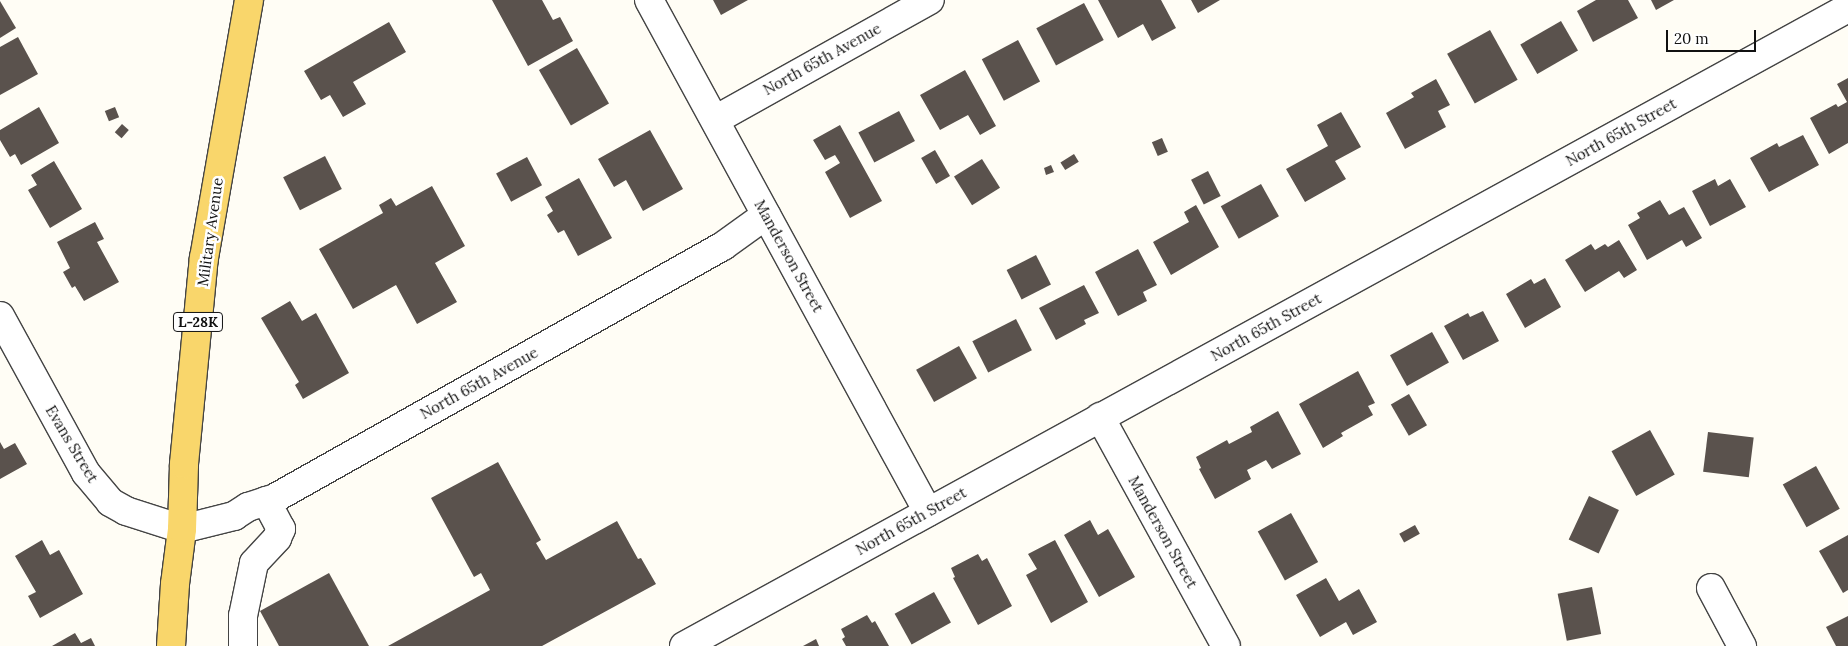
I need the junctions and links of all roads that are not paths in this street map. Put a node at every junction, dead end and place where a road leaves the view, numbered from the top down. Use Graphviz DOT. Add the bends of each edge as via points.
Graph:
graph roads {
  1 [pos="249,0"];
  2 [pos="649,0"];
  3 [pos="930,0"];
  4 [pos="1848,8"];
  5 [pos="715,120"];
  6 [pos="766,215"];
  7 [pos="0,316"];
  8 [pos="1100,417"];
  9 [pos="266,501"];
  10 [pos="928,512"];
  11 [pos="182,529"];
  12 [pos="1711,588"];
  13 [pos="697,643"];
  14 [pos="171,646"];
  15 [pos="243,646"];
  16 [pos="1226,646"];
  17 [pos="1742,646"];
  1 -- 11 [label="main road, Military Avenue / L-28K" via="204,258 184,464"];
  2 -- 5 [label="street, Manderson Street"];
  3 -- 5 [label="street, North 65th Avenue"];
  4 -- 8 [label="street, North 65th Street"];
  5 -- 6 [label="street, Manderson Street"];
  6 -- 9 [label="street, North 65th Avenue" via="723,246"];
  6 -- 10 [label="street, Manderson Street"];
  7 -- 11 [label="street, Evans Street" via="86,473 110,502 126,511"];
  8 -- 10 [label="street, North 65th Street"];
  8 -- 16 [label="street, Manderson Street"];
  9 -- 11 [label="street, North 65th Avenue" via="234,516"];
  9 -- 15 [label="street" via="281,529 254,563 243,616"];
  10 -- 13 [label="street, North 65th Street"];
  11 -- 14 [label="main road, Military Avenue / L-28K"];
  12 -- 17 [label="street"];
}
